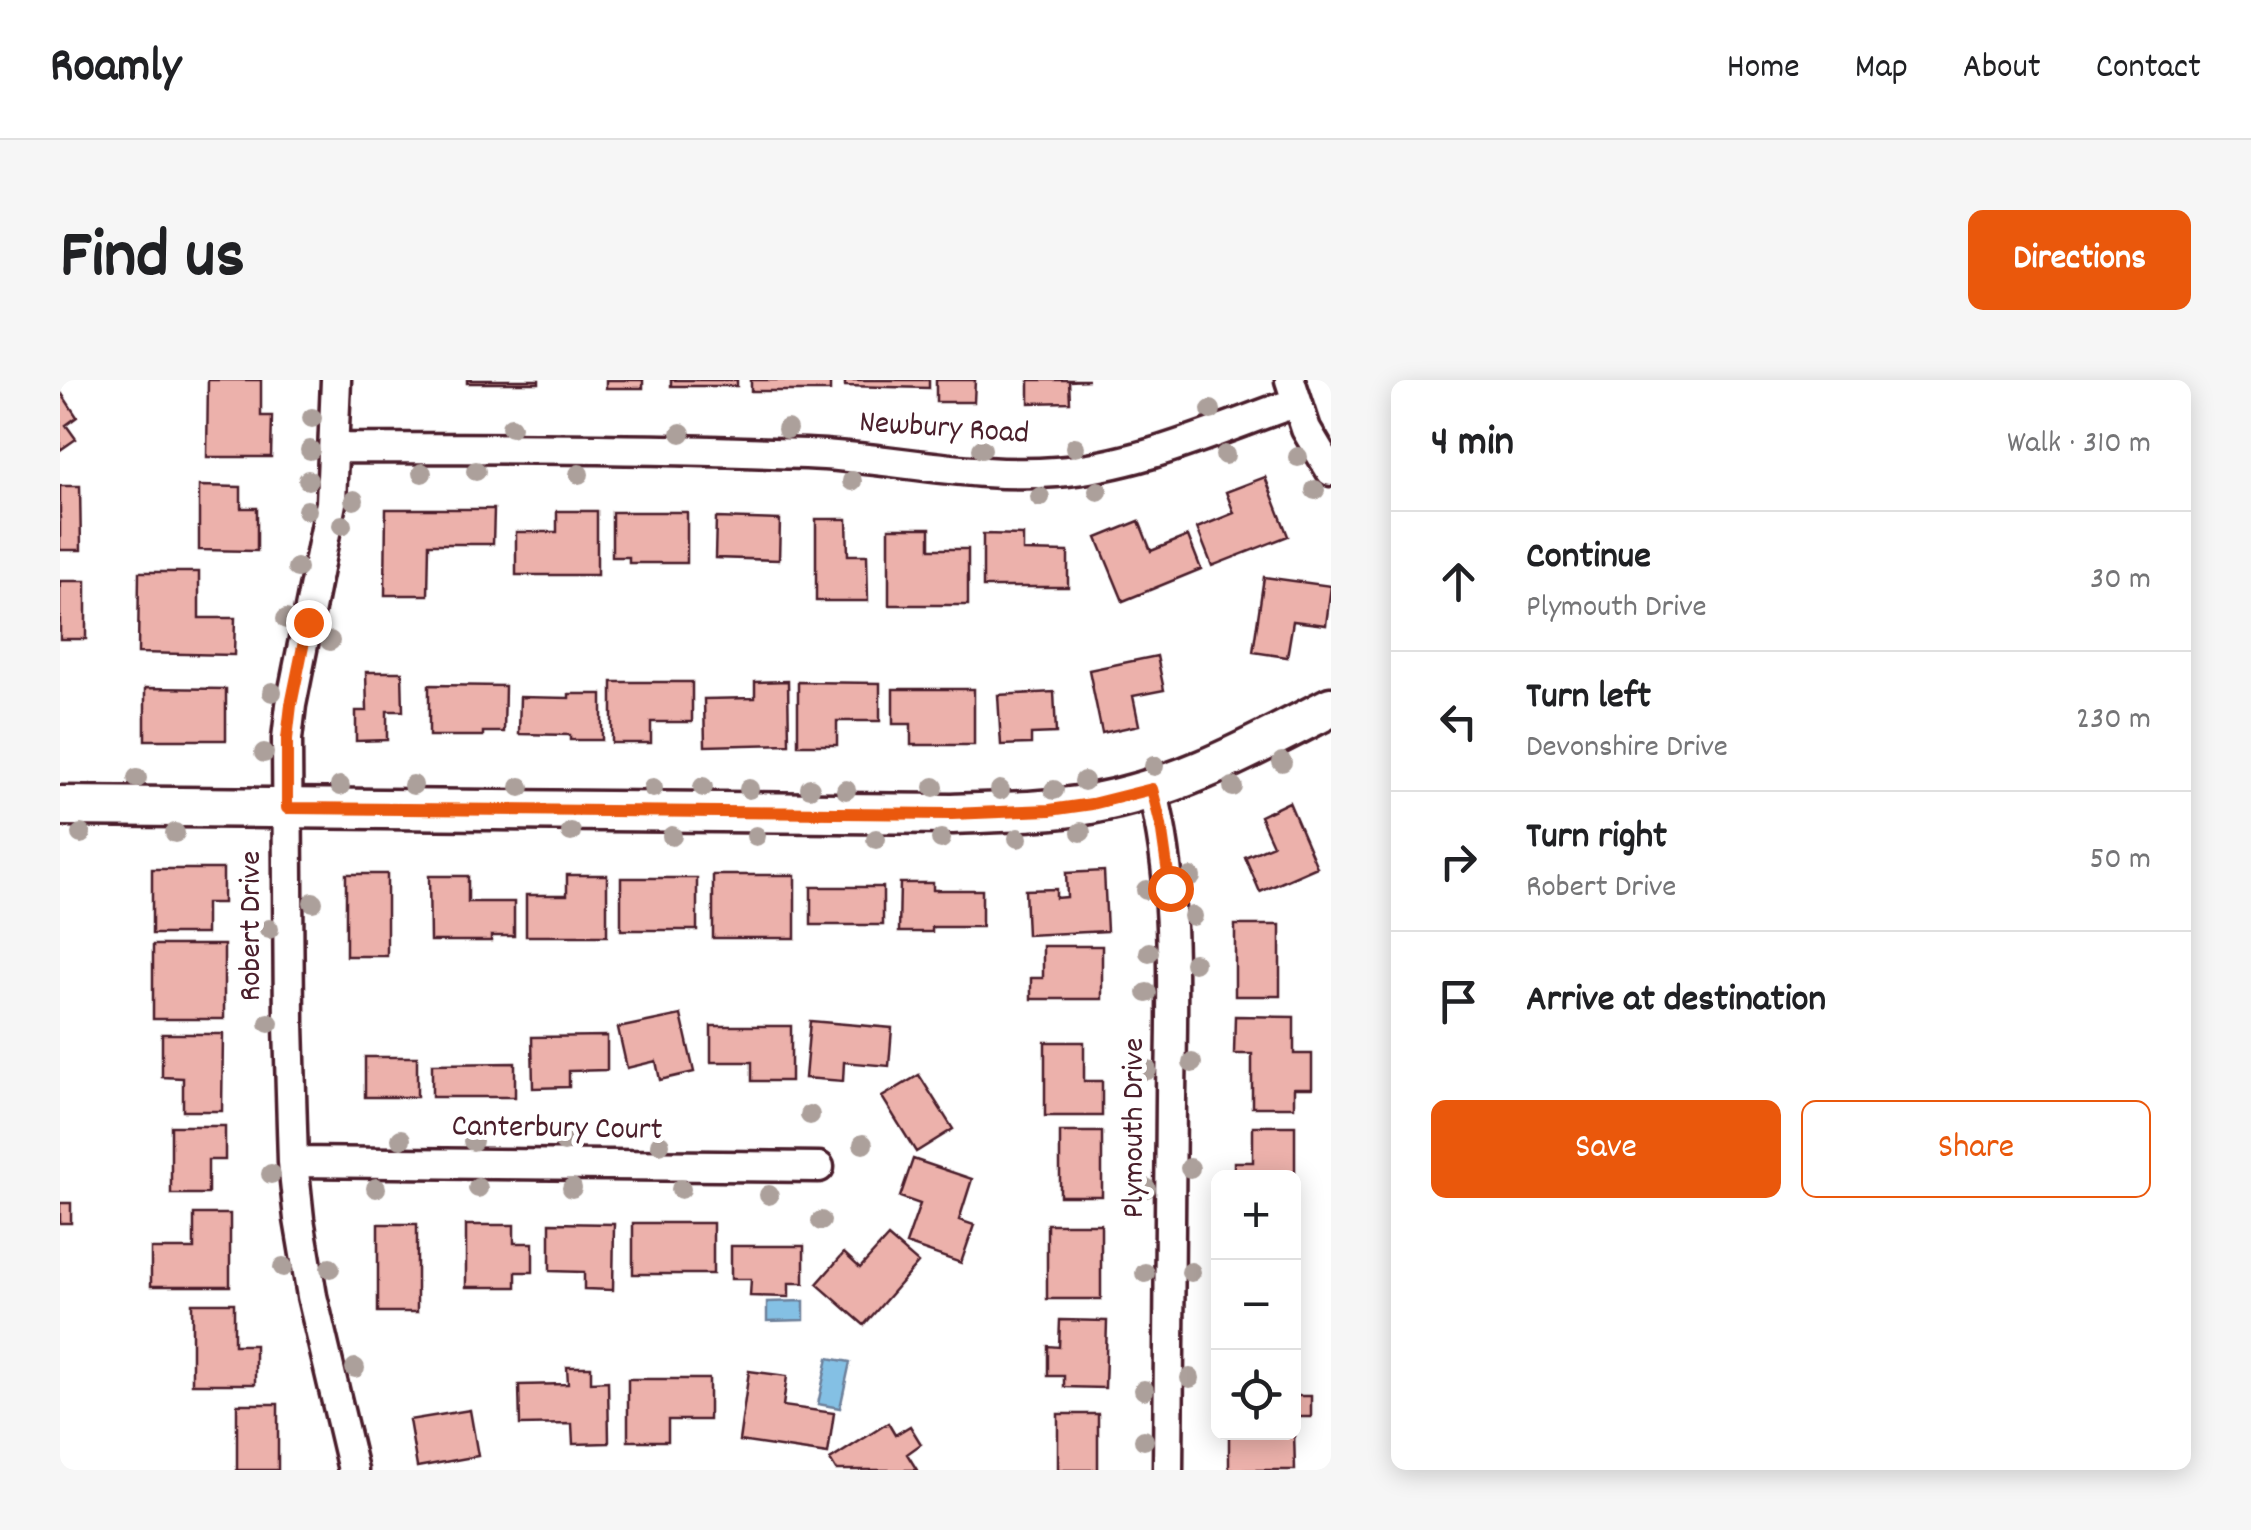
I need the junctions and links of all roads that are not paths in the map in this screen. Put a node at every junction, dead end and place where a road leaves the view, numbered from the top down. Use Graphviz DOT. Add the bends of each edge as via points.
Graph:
graph roads {
  1 [pos="336,380"];
  2 [pos="1293,391"];
  3 [pos="335,448"];
  4 [pos="1331,471"];
  5 [pos="1331,707"];
  6 [pos="1152,789"];
  7 [pos="60,806"];
  8 [pos="287,808"];
  9 [pos="293,1162"];
  10 [pos="820,1167"];
  11 [pos="353,1470"];
  12 [pos="1168,1470"];
  1 -- 3 [label="street, Robert Drive"];
  2 -- 3 [label="street, Newbury Road" via="1175,446 1056,472 810,454"];
  2 -- 4 [label="street"];
  3 -- 8 [label="street, Robert Drive" via="327,528 291,705"];
  5 -- 6 [label="street" via="1210,768"];
  6 -- 8 [label="street" via="1050,810 952,814"];
  6 -- 12 [label="street, Plymouth Drive" via="1170,888 1172,972"];
  7 -- 8 [label="street"];
  8 -- 9 [label="street, Robert Drive"];
  9 -- 10 [label="street, Canterbury Court"];
  9 -- 11 [label="street, Robert Drive" via="312,1296"];
}
